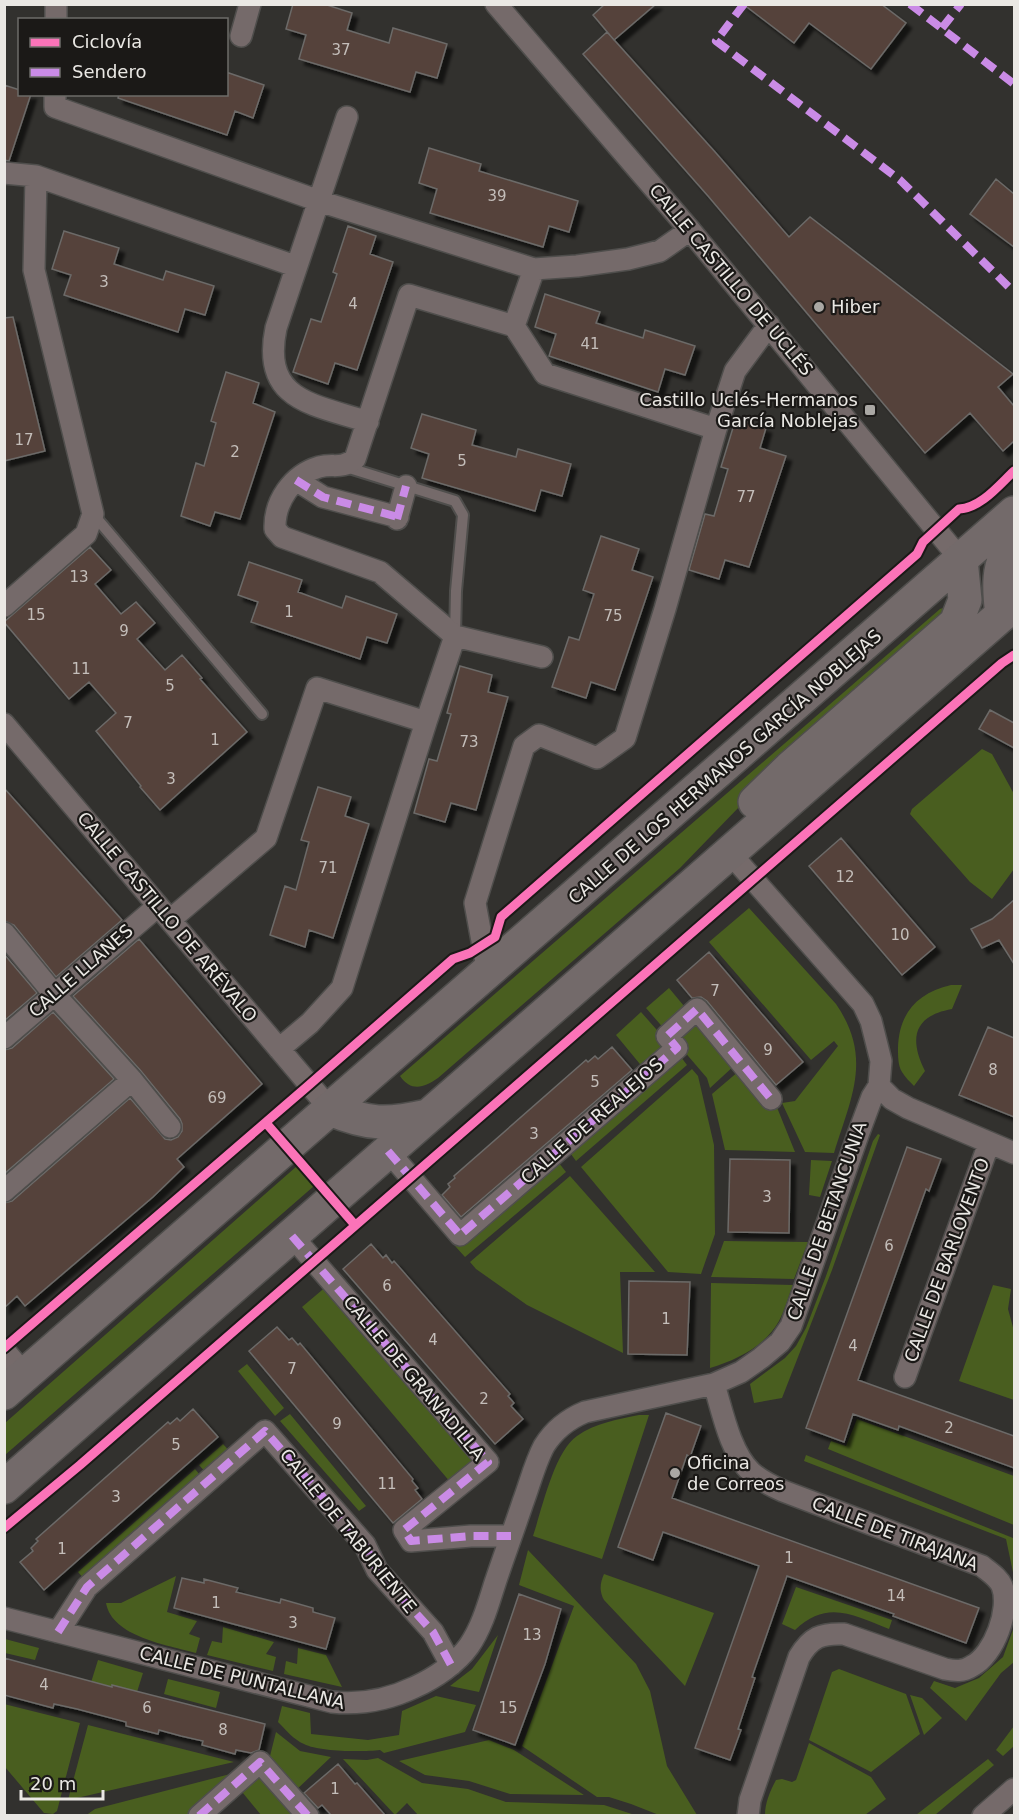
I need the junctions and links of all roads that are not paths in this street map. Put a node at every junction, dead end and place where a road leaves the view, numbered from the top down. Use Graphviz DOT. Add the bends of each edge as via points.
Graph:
graph roads {
  1 [pos="250,4"];
  2 [pos="496,4"];
  3 [pos="241,36"];
  4 [pos="55,96"];
  5 [pos="347,117"];
  6 [pos="4,173"];
  7 [pos="36,176"];
  8 [pos="319,201"];
  9 [pos="690,230"];
  10 [pos="295,266"];
  11 [pos="534,269"];
  12 [pos="769,325"];
  13 [pos="514,326"];
  14 [pos="368,422"];
  15 [pos="716,429"];
  16 [pos="350,463"];
  17 [pos="296,480"];
  18 [pos="406,486"];
  19 [pos="1014,513"];
  20 [pos="93,514"];
  21 [pos="1014,544"];
  22 [pos="961,560"];
  23 [pos="4,606"];
  24 [pos="1010,616"];
  25 [pos="455,636"];
  26 [pos="542,657"];
  27 [pos="262,714"];
  28 [pos="426,722"];
  29 [pos="8,735"];
  30 [pos="729,852"];
  31 [pos="697,880"];
  32 [pos="164,913"];
  33 [pos="4,933"];
  34 [pos="488,973"];
  35 [pos="54,994"];
  36 [pos="4,1038"];
  37 [pos="279,1049"];
  38 [pos="132,1080"];
  39 [pos="879,1086"];
  40 [pos="771,1099"];
  41 [pos="330,1109"];
  42 [pos="429,1115"];
  43 [pos="170,1127"];
  44 [pos="989,1143"];
  45 [pos="388,1151"];
  46 [pos="1014,1153"];
  47 [pos="4,1191"];
  48 [pos="292,1236"];
  49 [pos="4,1350"];
  50 [pos="905,1377"];
  51 [pos="15,1384"];
  52 [pos="714,1384"];
  53 [pos="4,1487"];
  54 [pos="511,1536"];
  55 [pos="4,1618"];
  56 [pos="58,1632"];
  57 [pos="468,1648"];
  58 [pos="451,1665"];
  59 [pos="1014,1789"];
  60 [pos="199,1815"];
  61 [pos="308,1815"];
  62 [pos="748,1815"];
  63 [pos="983,1815"];
  1 -- 3 [label="street"];
  2 -- 9 [label="street, CALLE CASTILLO DE UCLÉS"];
  4 -- 8 [label="street" via="55,107"];
  5 -- 8 [label="street"];
  6 -- 7 [label="street"];
  7 -- 10 [label="street"];
  7 -- 20 [label="street" via="34,270"];
  8 -- 10 [label="street"];
  8 -- 11 [label="street"];
  9 -- 11 [label="street" via="660,251 628,259"];
  9 -- 12 [label="street, CALLE CASTILLO DE UCLÉS"];
  10 -- 14 [label="street" via="272,345 273,367 286,388 301,400"];
  11 -- 13 [label="street"];
  12 -- 15 [label="street" via="735,371"];
  12 -- 22 [label="street, CALLE CASTILLO DE UCLÉS"];
  13 -- 14 [label="street" via="408,295"];
  13 -- 15 [label="street" via="545,374"];
  14 -- 16 [label="street"];
  15 -- 34 [label="street" via="625,738 597,758 539,735 524,746 475,903"];
  16 -- 17 [label="street" via="320,467"];
  16 -- 18 [label="lane"];
  17 -- 18 [label="street" via="323,498 397,518"];
  17 -- 25 [label="street" via="284,493 274,515 275,529 282,537 380,572"];
  18 -- 25 [label="lane" via="455,501 463,515"];
  19 -- 22 [label="main road, CALLE DE LOS HERMANOS GARCÍA NOBLEJAS"];
  20 -- 23 [label="street" via="86,534"];
  20 -- 27 [label="lane"];
  21 -- 24 [label="main road" via="1001,570 1000,594"];
  22 -- 24 [label="main road"];
  22 -- 31 [label="main road" via="965,600 956,623 739,816 720,837"];
  22 -- 34 [label="main road, CALLE DE LOS HERMANOS GARCÍA NOBLEJAS"];
  24 -- 30 [label="main road"];
  25 -- 26 [label="street"];
  25 -- 28 [label="street"];
  28 -- 32 [label="street, CALLE LLANES" via="317,688 266,838"];
  28 -- 37 [label="street" via="342,988"];
  29 -- 32 [label="street, CALLE CASTILLO DE ARÉVALO"];
  30 -- 31 [label="main road"];
  30 -- 39 [label="street, CALLE DE BETANCUNIA" via="863,1004 881,1061"];
  31 -- 42 [label="main road"];
  32 -- 35 [label="street, CALLE LLANES"];
  32 -- 37 [label="street, CALLE CASTILLO DE ARÉVALO"];
  33 -- 35 [label="street"];
  34 -- 41 [label="main road, CALLE DE LOS HERMANOS GARCÍA NOBLEJAS"];
  35 -- 36 [label="street, CALLE LLANES"];
  35 -- 38 [label="street"];
  37 -- 41 [label="street, CALLE CASTILLO DE ARÉVALO"];
  38 -- 43 [label="street"];
  38 -- 47 [label="street"];
  39 -- 44 [label="street, CALLE DE BARLOVENTO" via="908,1108"];
  39 -- 52 [label="street, CALLE DE BETANCUNIA" via="862,1123 791,1326 761,1358"];
  40 -- 45 [label="street, CALLE DE REALEJOS" via="697,1009 667,1036 677,1048 460,1235"];
  41 -- 42 [label="main road" via="381,1124"];
  41 -- 51 [label="main road, CALLE DE LOS HERMANOS GARCÍA NOBLEJAS"];
  42 -- 45 [label="main road"];
  44 -- 46 [label="street, CALLE DE BARLOVENTO"];
  44 -- 50 [label="street, CALLE DE BARLOVENTO"];
  45 -- 48 [label="main road"];
  48 -- 53 [label="main road"];
  48 -- 54 [label="street, CALLE DE GRANADILLA" via="488,1462 404,1530 411,1541"];
  49 -- 51 [label="street"];
  52 -- 54 [label="street, CALLE DE BETANCUNIA" via="570,1418 544,1446"];
  52 -- 62 [label="street, CALLE DE TIRAJANA" via="738,1455 750,1471 783,1491 982,1566 1001,1585 1004,1611 996,1636 983,1657 974,1666 960,1671 844,1634 830,1633 806,1645"];
  54 -- 57 [label="street, CALLE DE BETANCUNIA" via="481,1627"];
  55 -- 56 [label="street, CALLE DE PUNTALLANA"];
  56 -- 58 [label="street, CALLE DE PUNTALLANA" via="332,1702 353,1704 397,1696 426,1683"];
  56 -- 58 [label="street, CALLE DE TABURIENTE" via="87,1587 265,1431 365,1545 377,1570 433,1632"];
  57 -- 58 [label="street, CALLE DE PUNTALLANA"];
  59 -- 63 [label="street"];
  60 -- 61 [label="street" via="261,1762"];
}
